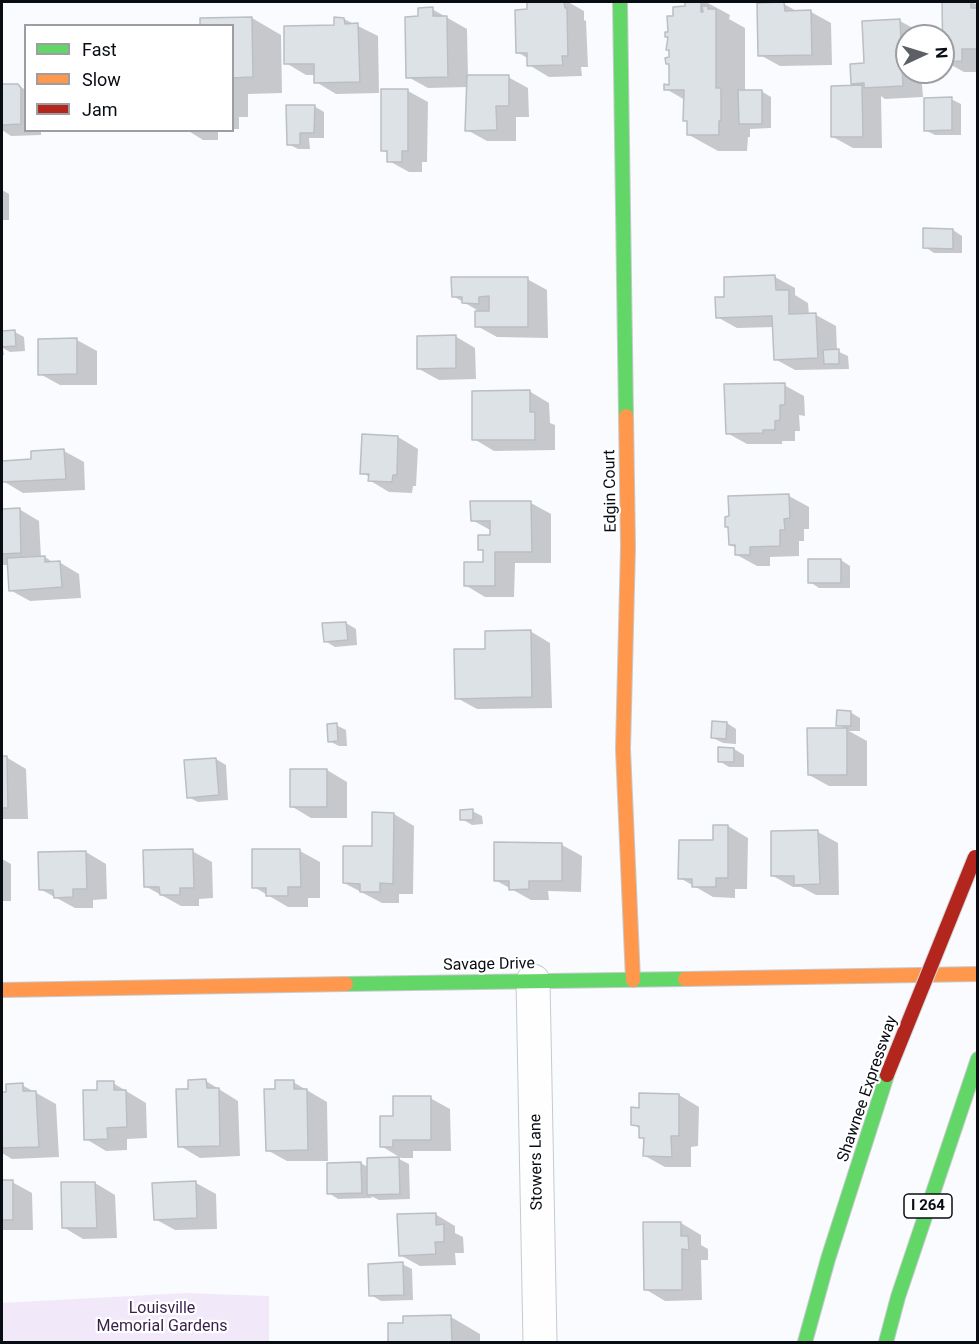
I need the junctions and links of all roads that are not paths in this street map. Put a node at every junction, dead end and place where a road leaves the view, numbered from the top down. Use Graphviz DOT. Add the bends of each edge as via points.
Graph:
graph roads {
  1 [pos="620,2"];
  2 [pos="976,854"];
  3 [pos="978,974"];
  4 [pos="633,980"];
  5 [pos="533,981"];
  6 [pos="2,990"];
  7 [pos="975,1064"];
  8 [pos="540,1342"];
  9 [pos="805,1342"];
  10 [pos="886,1342"];
  1 -- 4 [label="main road, Edgin Court" via="628,547 623,749"];
  2 -- 9 [label="main road, Shawnee Expressway, bridge" via="887,1075"];
  3 -- 4 [label="main road, Savage Drive"];
  4 -- 5 [label="main road, Savage Drive"];
  5 -- 6 [label="main road, Savage Drive"];
  5 -- 8 [label="street, Stowers Lane"];
  7 -- 10 [label="main road, I 264"];
}
